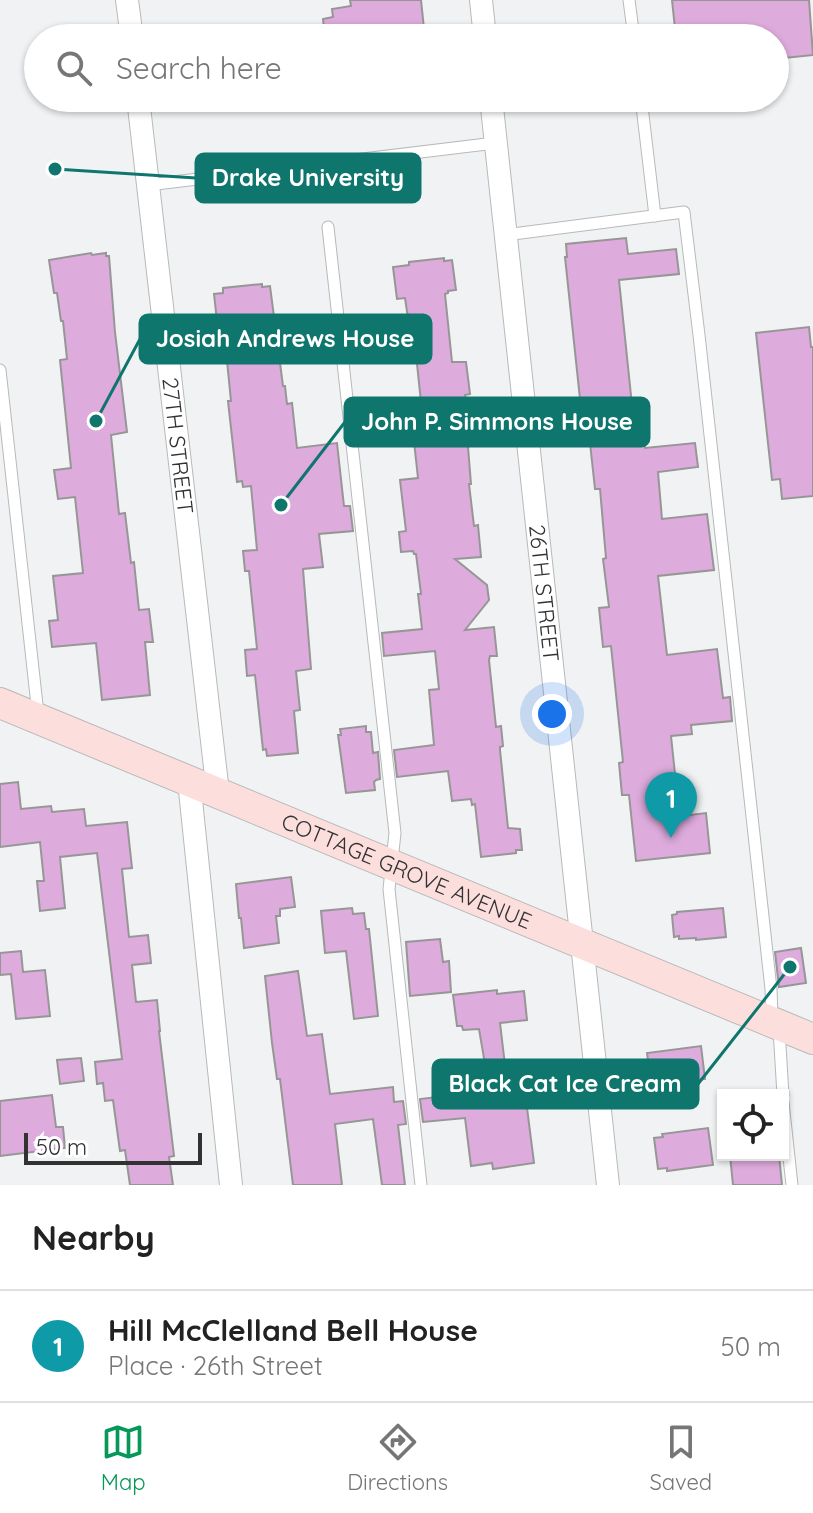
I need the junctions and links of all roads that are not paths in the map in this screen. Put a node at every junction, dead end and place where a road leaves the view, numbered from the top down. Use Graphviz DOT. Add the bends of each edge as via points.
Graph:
graph roads {
  1 [pos="127,0"];
  2 [pos="481,0"];
  3 [pos="629,0"];
  4 [pos="130,24"];
  5 [pos="484,24"];
  6 [pos="632,24"];
  7 [pos="140,112"];
  8 [pos="492,112"];
  9 [pos="643,112"];
  10 [pos="495,143"];
  11 [pos="148,185"];
  12 [pos="655,216"];
  13 [pos="328,227"];
  14 [pos="505,235"];
  15 [pos="0,370"];
  16 [pos="0,703"];
  17 [pos="38,719"];
  18 [pos="189,781"];
  19 [pos="218,793"];
  20 [pos="393,864"];
  21 [pos="581,942"];
  22 [pos="776,1023"];
  23 [pos="813,1039"];
  24 [pos="782,1089"];
  25 [pos="789,1157"];
  26 [pos="231,1185"];
  27 [pos="421,1185"];
  28 [pos="608,1185"];
  29 [pos="792,1185"];
  1 -- 4 [label="street"];
  2 -- 5 [label="street"];
  3 -- 6 [label="lane"];
  7 -- 11 [label="street, 27TH STREET"];
  8 -- 10 [label="street, 26TH STREET"];
  9 -- 12 [label="lane"];
  10 -- 11 [label="lane"];
  10 -- 14 [label="street, 26TH STREET"];
  11 -- 19 [label="street, 27TH STREET"];
  12 -- 14 [label="lane"];
  12 -- 22 [label="lane" via="684,212"];
  13 -- 20 [label="lane" via="395,833"];
  14 -- 21 [label="street, 26TH STREET"];
  15 -- 17 [label="lane"];
  16 -- 17 [label="street, COTTAGE GROVE AVENUE"];
  17 -- 18 [label="street, COTTAGE GROVE AVENUE"];
  18 -- 19 [label="street, COTTAGE GROVE AVENUE"];
  18 -- 26 [label="street"];
  19 -- 20 [label="street, COTTAGE GROVE AVENUE"];
  20 -- 21 [label="street, COTTAGE GROVE AVENUE"];
  20 -- 27 [label="lane" via="389,889"];
  21 -- 22 [label="street, COTTAGE GROVE AVENUE"];
  21 -- 28 [label="street, 26TH STREET"];
  22 -- 23 [label="street, COTTAGE GROVE AVENUE"];
  22 -- 24 [label="lane"];
  25 -- 29 [label="lane"];
}
